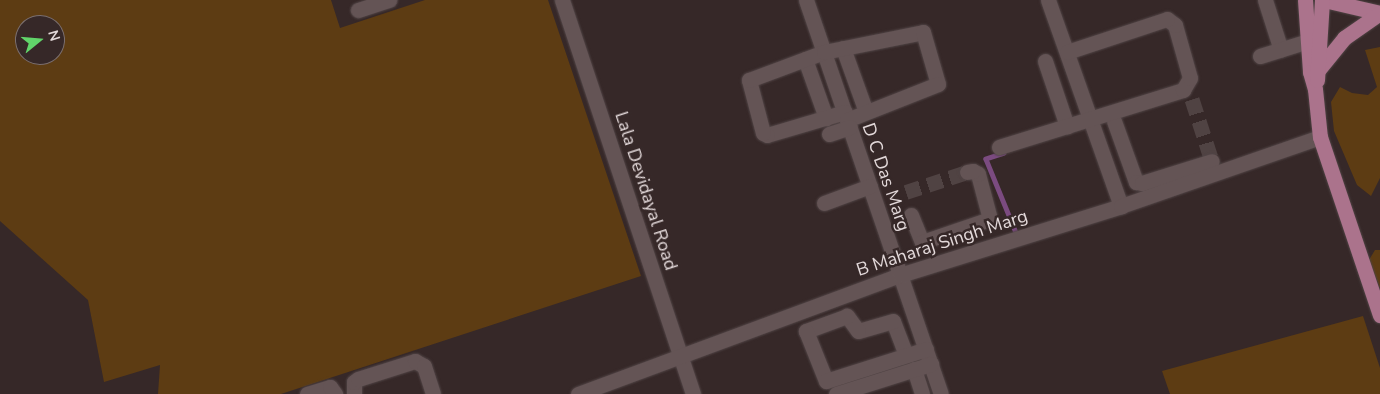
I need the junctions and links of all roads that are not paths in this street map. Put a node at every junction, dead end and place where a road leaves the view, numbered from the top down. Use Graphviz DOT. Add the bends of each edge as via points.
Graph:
graph roads {
  1 [pos="389,0"];
  2 [pos="562,0"];
  3 [pos="806,0"];
  4 [pos="1038,0"];
  5 [pos="1048,0"];
  6 [pos="1265,0"];
  7 [pos="1305,0"];
  8 [pos="1323,0"];
  9 [pos="358,10"];
  10 [pos="1380,13"];
  11 [pos="1046,17"];
  12 [pos="1308,42"];
  13 [pos="843,48"];
  14 [pos="1280,50"];
  15 [pos="824,52"];
  16 [pos="1067,52"];
  17 [pos="1260,56"];
  18 [pos="806,59"];
  19 [pos="1045,61"];
  20 [pos="1319,70"];
  21 [pos="1315,89"];
  22 [pos="1192,99"];
  23 [pos="866,112"];
  24 [pos="826,118"];
  25 [pos="847,120"];
  26 [pos="1114,121"];
  27 [pos="1092,123"];
  28 [pos="1067,126"];
  29 [pos="829,134"];
  30 [pos="1320,137"];
  31 [pos="999,147"];
  32 [pos="1213,164"];
  33 [pos="967,172"];
  34 [pos="870,186"];
  35 [pos="824,203"];
  36 [pos="1121,206"];
  37 [pos="911,215"];
  38 [pos="954,232"];
  39 [pos="961,255"];
  40 [pos="900,274"];
  41 [pos="1380,315"];
  42 [pos="926,349"];
  43 [pos="906,355"];
  44 [pos="681,358"];
  45 [pos="931,364"];
  46 [pos="914,369"];
  47 [pos="308,394"];
  48 [pos="335,394"];
  49 [pos="354,394"];
  50 [pos="434,394"];
  51 [pos="578,394"];
  52 [pos="693,394"];
  53 [pos="836,394"];
  54 [pos="922,394"];
  55 [pos="941,394"];
  1 -- 9 [label="street"];
  2 -- 44 [label="street, Lala Devidayal Road"];
  3 -- 15 [label="street, D C Das Marg"];
  4 -- 11 [label="street"];
  5 -- 11 [label="street"];
  6 -- 14 [label="street"];
  7 -- 12 [label="main road"];
  8 -- 10 [label="main road"];
  8 -- 20 [label="main road"];
  10 -- 20 [label="main road" via="1344,38"];
  11 -- 16 [label="street"];
  12 -- 14 [label="street"];
  12 -- 21 [label="main road"];
  13 -- 15 [label="street"];
  13 -- 23 [label="street"];
  13 -- 23 [label="street" via="920,32 926,36 938,84"];
  14 -- 17 [label="street"];
  15 -- 18 [label="street"];
  15 -- 25 [label="street, D C Das Marg"];
  16 -- 27 [label="street"];
  16 -- 27 [label="street" via="1167,19 1176,25 1190,78 1188,86"];
  18 -- 24 [label="street"];
  18 -- 24 [label="street" via="749,80 763,133 772,136"];
  19 -- 28 [label="street"];
  20 -- 21 [label="main road"];
  21 -- 30 [label="main road"];
  22 -- 26 [label="street" via="1183,98"];
  23 -- 25 [label="street"];
  24 -- 25 [label="street"];
  25 -- 29 [label="street"];
  25 -- 34 [label="street, D C Das Marg"];
  26 -- 27 [label="street"];
  26 -- 32 [label="street" via="1136,182"];
  27 -- 28 [label="street"];
  27 -- 36 [label="street"];
  28 -- 31 [label="street"];
  30 -- 32 [label="street, B Maharaj Singh Marg"];
  30 -- 41 [label="main road"];
  32 -- 36 [label="street, B Maharaj Singh Marg"];
  33 -- 38 [label="street" via="978,174 991,217"];
  34 -- 35 [label="street"];
  34 -- 40 [label="street, D C Das Marg"];
  36 -- 39 [label="street, B Maharaj Singh Marg"];
  37 -- 38 [label="street" via="922,242"];
  38 -- 39 [label="street"];
  39 -- 40 [label="street, B Maharaj Singh Marg"];
  40 -- 42 [label="street, D C Das Marg"];
  40 -- 44 [label="street, B Maharaj Singh Marg"];
  42 -- 43 [label="street"];
  42 -- 45 [label="street, D C Das Marg"];
  43 -- 43 [label="street" via="826,381 806,331 847,316 858,331 893,321"];
  44 -- 51 [label="street, B Maharaj Singh Marg"];
  44 -- 52 [label="street, Lala Devidayal Road"];
  45 -- 46 [label="street"];
  45 -- 55 [label="street, D C Das Marg"];
  46 -- 53 [label="street"];
  46 -- 54 [label="street"];
  47 -- 48 [label="street" via="330,387"];
  49 -- 50 [label="street" via="354,382 358,379 415,361 424,366"];
}
